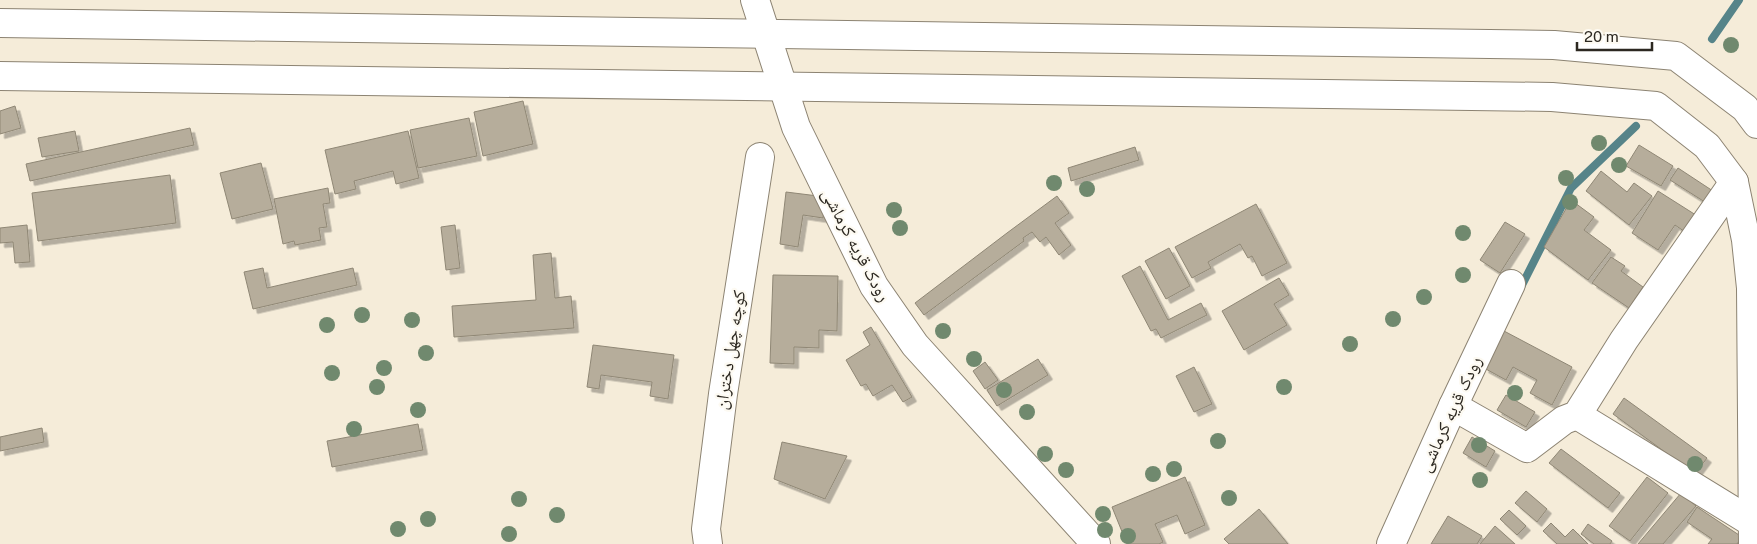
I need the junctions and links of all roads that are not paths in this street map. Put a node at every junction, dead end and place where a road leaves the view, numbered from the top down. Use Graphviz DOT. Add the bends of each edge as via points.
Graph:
graph roads {
  1 [pos="755,0"];
  2 [pos="0,23"];
  3 [pos="766,34"];
  4 [pos="0,76"];
  5 [pos="783,86"];
  6 [pos="1757,124"];
  7 [pos="760,157"];
  8 [pos="1734,182"];
  9 [pos="1511,284"];
  10 [pos="1453,406"];
  11 [pos="1577,415"];
  12 [pos="1753,533"];
  13 [pos="708,544"];
  14 [pos="1096,544"];
  15 [pos="1391,544"];
  1 -- 3 [label="street, رودک قریه کرماشی"];
  2 -- 3 [label="street"];
  3 -- 5 [label="street, رودک قریه کرماشی"];
  3 -- 6 [label="street" via="1554,45 1667,55 1676,56 1745,108"];
  4 -- 5 [label="street"];
  5 -- 8 [label="street" via="1552,97 1656,106 1707,146"];
  5 -- 14 [label="street, رودک قریه کرماشی" via="796,127 874,286 915,344"];
  7 -- 13 [label="street, کوچه چهل دختران" via="723,394 706,529"];
  8 -- 11 [label="street" via="1624,340"];
  8 -- 12 [label="street" via="1746,240 1751,288"];
  9 -- 10 [label="street, رودک قریه کرماشی"];
  10 -- 11 [label="street" via="1528,448 1564,420"];
  10 -- 15 [label="street, رودک قریه کرماشی"];
  11 -- 12 [label="street"];
}
